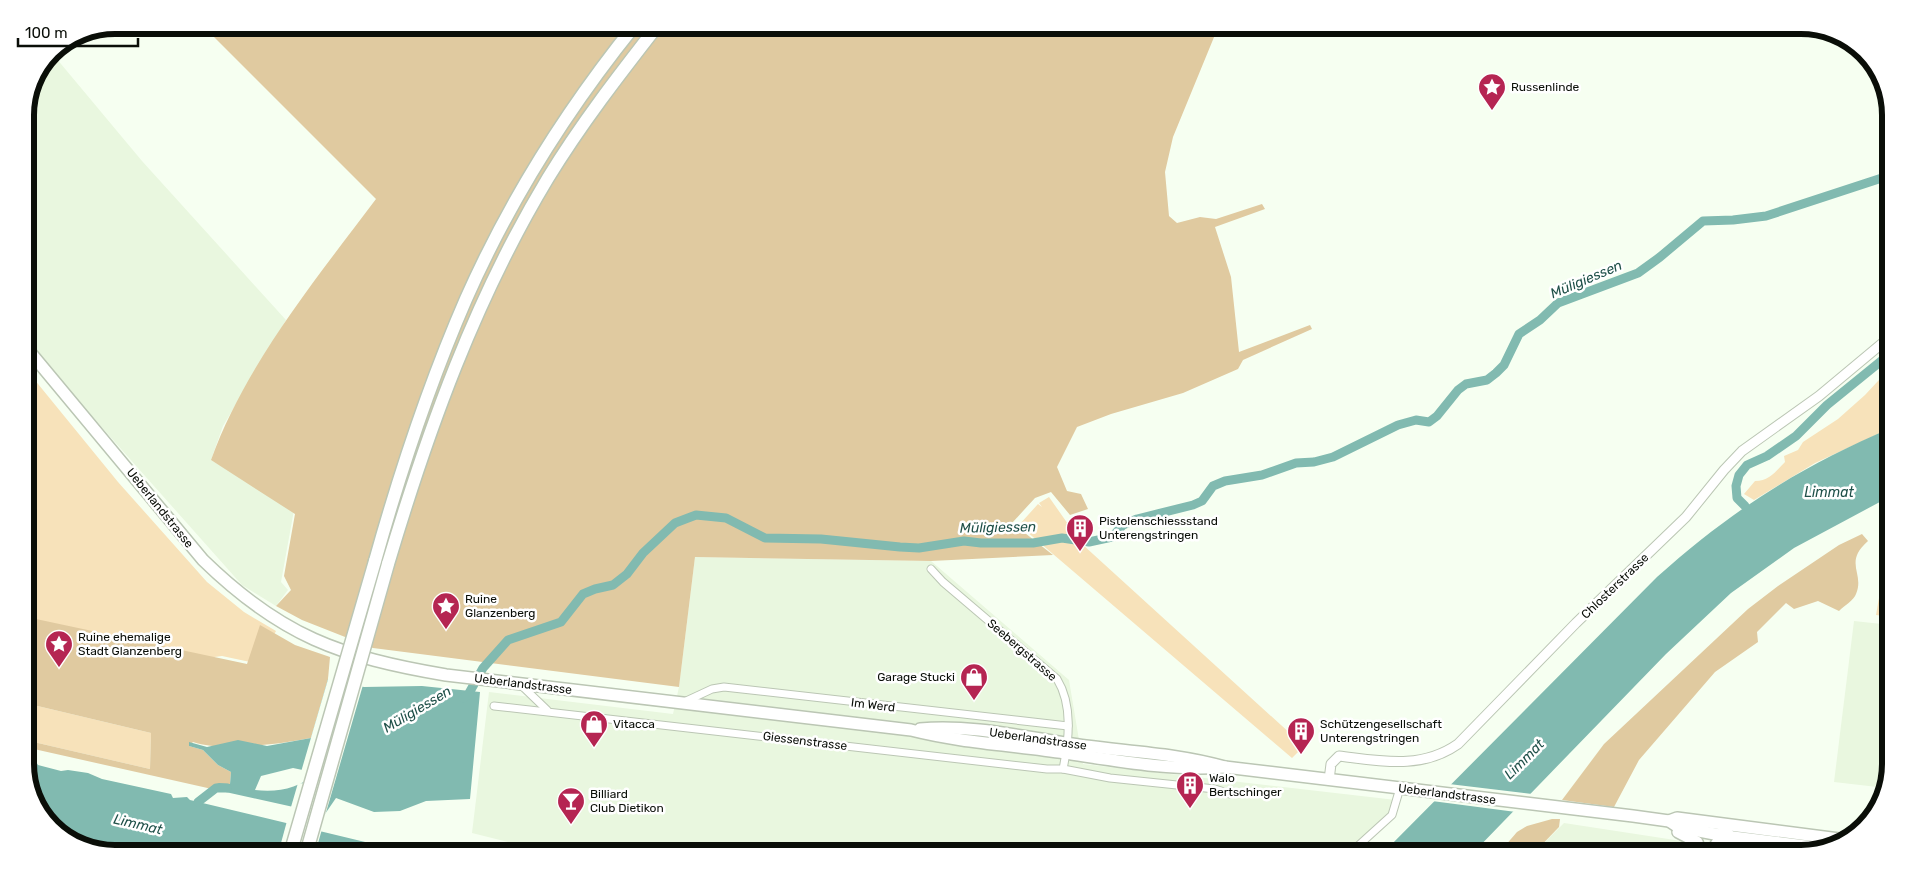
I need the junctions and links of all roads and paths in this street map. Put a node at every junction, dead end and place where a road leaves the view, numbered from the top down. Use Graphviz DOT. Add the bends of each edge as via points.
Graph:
graph roads {
  1 [pos="627,34"];
  2 [pos="643,34"];
  3 [pos="651,34"];
  4 [pos="620,72"];
  5 [pos="1882,344"];
  6 [pos="34,357"];
  7 [pos="931,569"];
  8 [pos="518,684"];
  9 [pos="682,702"];
  10 [pos="494,706"];
  11 [pos="547,710"];
  12 [pos="1068,726"];
  13 [pos="1066,748"];
  14 [pos="1063,769"];
  15 [pos="1329,780"];
  16 [pos="1400,788"];
  17 [pos="1230,794"];
  18 [pos="1670,821"];
  19 [pos="1718,823"];
  20 [pos="1745,828"];
  21 [pos="1726,836"];
  22 [pos="1833,838"];
  23 [pos="1767,842"];
  24 [pos="293,845"];
  25 [pos="309,845"];
  26 [pos="1359,845"];
  27 [pos="1698,845"];
  28 [pos="1716,845"];
  29 [pos="1726,845"];
  30 [pos="1755,845"];
  31 [pos="1794,845"];
  1 -- 24 [label="highway, bridge" via="589,85 530,176 466,300 412,437"];
  2 -- 4 [label="highway" via="626,55"];
  3 -- 4 [label="highway"];
  4 -- 25 [label="highway, bridge" via="548,177 493,279 458,357 436,414 388,564"];
  5 -- 15 [label="street, Chlosterstrasse" via="1819,396 1742,451 1686,517 1458,744 1434,758 1415,762 1339,756 1331,764"];
  6 -- 8 [label="main road, Ueberlandstrasse" via="191,547 248,600 291,629 336,650 394,666"];
  7 -- 12 [label="street, Seebergstrasse" via="1057,679 1065,692"];
  8 -- 9 [label="main road, Ueberlandstrasse"];
  8 -- 11 [label="street"];
  9 -- 12 [label="street, Im Werd" via="724,687"];
  9 -- 13 [label="main road, Ueberlandstrasse" via="911,730 944,739"];
  10 -- 11 [label="street, Giessenstrasse"];
  11 -- 14 [label="street, Giessenstrasse" via="1030,768"];
  12 -- 13 [label="street, Seebergstrasse"];
  13 -- 14 [label="street"];
  13 -- 15 [label="main road, Ueberlandstrasse" via="1180,756 1225,767"];
  14 -- 17 [label="street, Giessenstrasse" via="1110,778 1215,789"];
  15 -- 16 [label="main road, Ueberlandstrasse"];
  16 -- 18 [label="main road, Ueberlandstrasse"];
  16 -- 26 [label="street" via="1392,815"];
  18 -- 19 [label="main road, Ueberlandstrasse" via="1677,818"];
  18 -- 21 [label="main road, Ueberlandstrasse" via="1678,827"];
  18 -- 27 [label="main road" via="1677,832"];
  19 -- 20 [label="main road, Ueberlandstrasse"];
  19 -- 21 [label="main road"];
  20 -- 21 [label="main road" via="1733,830"];
  20 -- 22 [label="main road, Ueberlandstrasse"];
  21 -- 23 [label="main road, Ueberlandstrasse"];
  21 -- 28 [label="main road"];
  21 -- 29 [label="main road"];
  23 -- 30 [label="main road"];
  23 -- 31 [label="main road, Ueberlandstrasse"];
}
